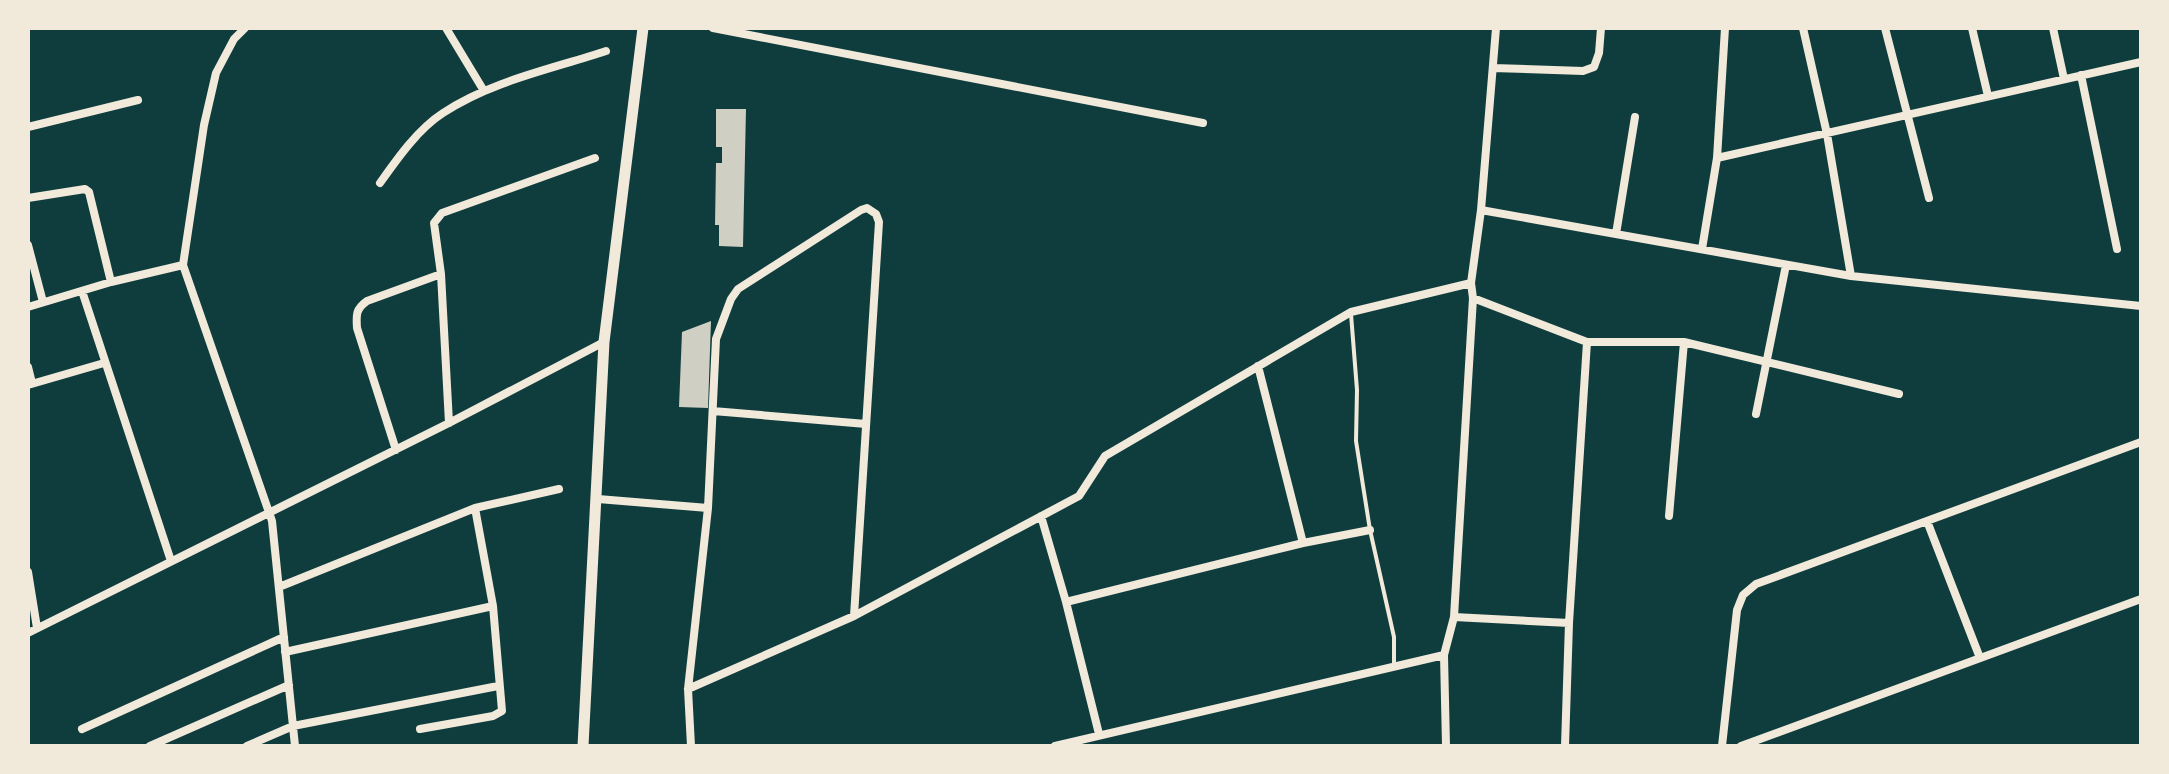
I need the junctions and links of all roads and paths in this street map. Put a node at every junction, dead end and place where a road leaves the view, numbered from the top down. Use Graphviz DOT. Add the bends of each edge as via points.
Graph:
graph roads {
  1 [pos="245,28"];
  2 [pos="446,28"];
  3 [pos="643,28"];
  4 [pos="713,28"];
  5 [pos="1496,28"];
  6 [pos="1601,28"];
  7 [pos="1725,28"];
  8 [pos="1803,28"];
  9 [pos="1885,28"];
  10 [pos="1972,28"];
  11 [pos="2053,28"];
  12 [pos="606,51"];
  13 [pos="2141,62"];
  14 [pos="1493,68"];
  15 [pos="2081,75"];
  16 [pos="2064,79"];
  17 [pos="484,91"];
  18 [pos="1988,96"];
  19 [pos="138,100"];
  20 [pos="1907,114"];
  21 [pos="1635,117"];
  22 [pos="1203,123"];
  23 [pos="28,127"];
  24 [pos="1827,134"];
  25 [pos="595,158"];
  26 [pos="1717,158"];
  27 [pos="380,183"];
  28 [pos="28,198"];
  29 [pos="1929,198"];
  30 [pos="1481,210"];
  31 [pos="1616,234"];
  32 [pos="28,245"];
  33 [pos="1702,249"];
  34 [pos="2117,249"];
  35 [pos="183,265"];
  36 [pos="1786,265"];
  37 [pos="441,274"];
  38 [pos="1851,276"];
  39 [pos="111,282"];
  40 [pos="1471,283"];
  41 [pos="82,291"];
  42 [pos="1473,298"];
  43 [pos="43,302"];
  44 [pos="2141,306"];
  45 [pos="28,307"];
  46 [pos="1351,312"];
  47 [pos="604,342"];
  48 [pos="1587,342"];
  49 [pos="1684,342"];
  50 [pos="1767,360"];
  51 [pos="104,363"];
  52 [pos="1258,366"];
  53 [pos="28,367"];
  54 [pos="30,384"];
  55 [pos="1899,394"];
  56 [pos="713,411"];
  57 [pos="1756,414"];
  58 [pos="449,423"];
  59 [pos="866,424"];
  60 [pos="2141,442"];
  61 [pos="396,450"];
  62 [pos="559,489"];
  63 [pos="598,499"];
  64 [pos="475,508"];
  65 [pos="708,508"];
  66 [pos="270,512"];
  67 [pos="1041,516"];
  68 [pos="1669,516"];
  69 [pos="1927,521"];
  70 [pos="1370,530"];
  71 [pos="1303,543"];
  72 [pos="171,561"];
  73 [pos="28,572"];
  74 [pos="279,587"];
  75 [pos="2141,599"];
  76 [pos="1066,602"];
  77 [pos="493,606"];
  78 [pos="854,616"];
  79 [pos="1454,617"];
  80 [pos="1569,623"];
  81 [pos="32,631"];
  82 [pos="284,637"];
  83 [pos="285,652"];
  84 [pos="1444,655"];
  85 [pos="1980,658"];
  86 [pos="1394,668"];
  87 [pos="289,685"];
  88 [pos="498,686"];
  89 [pos="688,689"];
  90 [pos="293,726"];
  91 [pos="82,729"];
  92 [pos="420,729"];
  93 [pos="1099,734"];
  94 [pos="150,746"];
  95 [pos="247,746"];
  96 [pos="295,746"];
  97 [pos="583,746"];
  98 [pos="691,746"];
  99 [pos="1055,746"];
  100 [pos="1446,746"];
  101 [pos="1565,746"];
  102 [pos="1722,746"];
  103 [pos="1741,746"];
  1 -- 35 [label="street" via="216,73"];
  2 -- 17 [label="street"];
  3 -- 47 [label="street"];
  4 -- 22 [label="street"];
  5 -- 14 [label="street"];
  6 -- 14 [label="street" via="1594,67"];
  7 -- 26 [label="street"];
  8 -- 24 [label="street"];
  9 -- 20 [label="street"];
  10 -- 18 [label="street"];
  11 -- 16 [label="street"];
  12 -- 17 [label="street"];
  13 -- 15 [label="street"];
  14 -- 30 [label="street"];
  15 -- 16 [label="street"];
  15 -- 34 [label="street"];
  16 -- 18 [label="street"];
  17 -- 27 [label="street" via="441,114"];
  18 -- 20 [label="street"];
  19 -- 23 [label="street"];
  20 -- 24 [label="street"];
  20 -- 29 [label="street"];
  21 -- 31 [label="street"];
  24 -- 26 [label="street"];
  24 -- 38 [label="street"];
  25 -- 37 [label="street" via="442,213 434,223"];
  26 -- 33 [label="street"];
  28 -- 39 [label="street" via="89,192"];
  30 -- 31 [label="street"];
  30 -- 40 [label="street"];
  31 -- 33 [label="street"];
  32 -- 43 [label="street"];
  33 -- 36 [label="street"];
  35 -- 39 [label="street"];
  35 -- 66 [label="street"];
  36 -- 38 [label="street"];
  36 -- 50 [label="street"];
  37 -- 58 [label="street"];
  37 -- 61 [label="street" via="367,301 356,313"];
  38 -- 44 [label="street"];
  39 -- 41 [label="street"];
  40 -- 42 [label="street"];
  40 -- 46 [label="street"];
  41 -- 43 [label="street"];
  41 -- 51 [label="street"];
  42 -- 48 [label="street"];
  42 -- 79 [label="street"];
  43 -- 45 [label="street"];
  46 -- 52 [label="street"];
  46 -- 70 [label="lane" via="1356,441"];
  47 -- 58 [label="street"];
  47 -- 63 [label="street"];
  48 -- 49 [label="street"];
  48 -- 80 [label="street"];
  49 -- 50 [label="street"];
  49 -- 68 [label="street"];
  50 -- 55 [label="street"];
  50 -- 57 [label="street"];
  51 -- 54 [label="street"];
  51 -- 72 [label="street"];
  52 -- 67 [label="street" via="1105,456 1079,496"];
  52 -- 71 [label="street"];
  53 -- 54 [label="street"];
  56 -- 59 [label="street"];
  56 -- 59 [label="street" via="716,339 738,289 867,208 879,222"];
  56 -- 65 [label="street"];
  58 -- 61 [label="street"];
  59 -- 78 [label="street"];
  60 -- 69 [label="street"];
  61 -- 66 [label="street"];
  62 -- 64 [label="street"];
  63 -- 65 [label="street"];
  63 -- 97 [label="street"];
  64 -- 74 [label="street"];
  64 -- 77 [label="street"];
  65 -- 89 [label="street"];
  66 -- 72 [label="street"];
  66 -- 74 [label="street"];
  67 -- 76 [label="street"];
  67 -- 78 [label="street"];
  69 -- 85 [label="street"];
  69 -- 102 [label="street" via="1756,584 1743,595"];
  70 -- 71 [label="street"];
  70 -- 86 [label="lane" via="1394,637"];
  71 -- 76 [label="street"];
  72 -- 81 [label="street"];
  73 -- 81 [label="street"];
  74 -- 82 [label="street"];
  75 -- 85 [label="street"];
  76 -- 93 [label="street"];
  77 -- 83 [label="street"];
  77 -- 88 [label="street"];
  78 -- 89 [label="street"];
  79 -- 80 [label="street"];
  79 -- 84 [label="street"];
  80 -- 101 [label="street"];
  82 -- 83 [label="street"];
  82 -- 91 [label="street"];
  83 -- 87 [label="street"];
  84 -- 86 [label="street"];
  84 -- 100 [label="street"];
  85 -- 103 [label="street"];
  86 -- 93 [label="street"];
  87 -- 90 [label="street"];
  87 -- 94 [label="street"];
  88 -- 90 [label="street"];
  88 -- 92 [label="street" via="498,715"];
  89 -- 98 [label="street"];
  90 -- 95 [label="street"];
  90 -- 96 [label="street"];
  93 -- 99 [label="street"];
}
